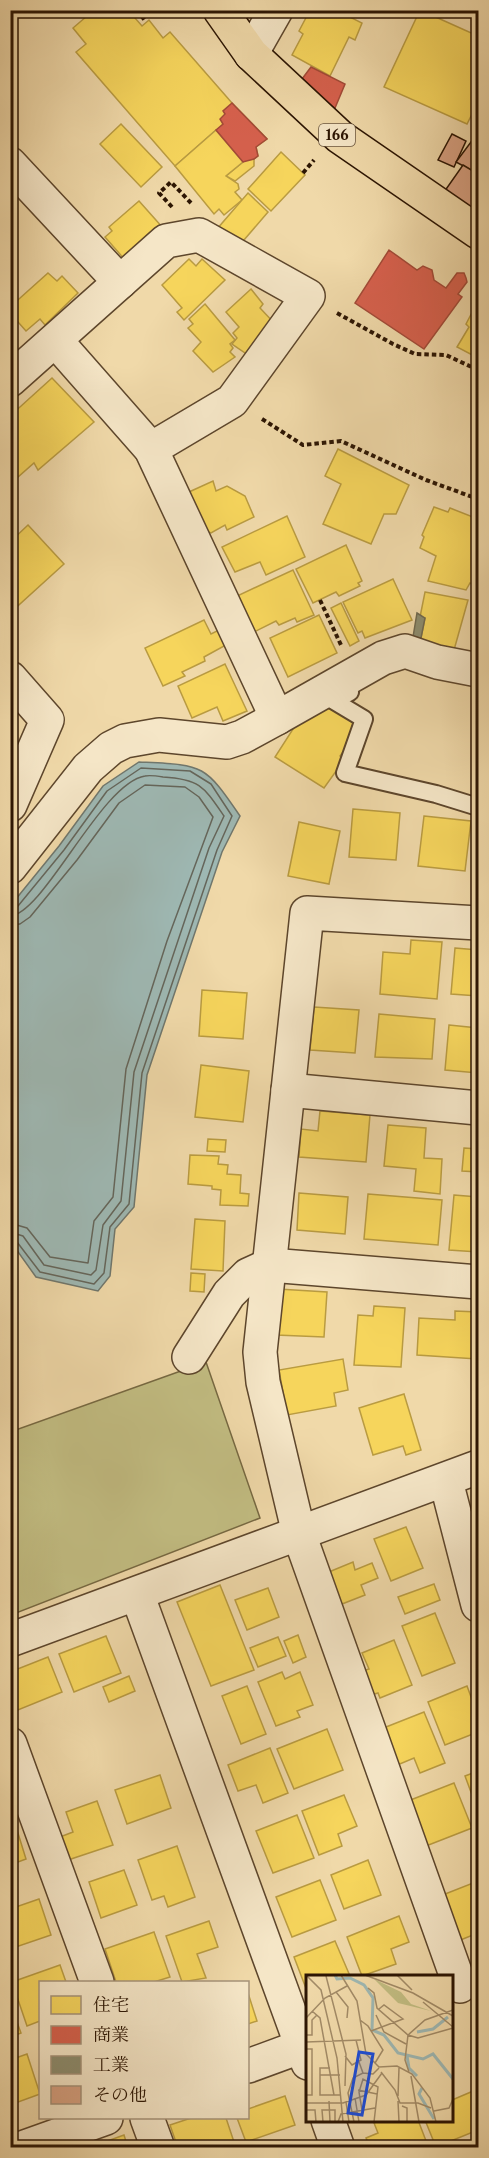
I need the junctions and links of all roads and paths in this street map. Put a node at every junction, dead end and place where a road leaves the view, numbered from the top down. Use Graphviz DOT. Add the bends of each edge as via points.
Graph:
graph roads {
  1 [pos="137,10"];
  2 [pos="177,10"];
  3 [pos="219,10"];
  4 [pos="276,10"];
  5 [pos="168,14"];
  6 [pos="146,22"];
  7 [pos="251,54"];
  8 [pos="317,157"];
  9 [pos="10,164"];
  10 [pos="303,173"];
  11 [pos="478,232"];
  12 [pos="120,282"];
  13 [pos="308,296"];
  14 [pos="56,341"];
  15 [pos="478,370"];
  16 [pos="10,380"];
  17 [pos="232,401"];
  18 [pos="151,449"];
  19 [pos="478,499"];
  20 [pos="320,600"];
  21 [pos="478,670"];
  22 [pos="354,673"];
  23 [pos="10,678"];
  24 [pos="478,686"];
  25 [pos="277,718"];
  26 [pos="10,804"];
  27 [pos="478,807"];
  28 [pos="10,867"];
  29 [pos="478,923"];
  30 [pos="288,1090"];
  31 [pos="478,1108"];
  32 [pos="270,1265"];
  33 [pos="478,1282"];
  34 [pos="189,1357"];
  35 [pos="478,1467"];
  36 [pos="446,1480"];
  37 [pos="299,1534"];
  38 [pos="137,1594"];
  39 [pos="478,1605"];
  40 [pos="10,1640"];
  41 [pos="10,1744"];
  42 [pos="96,1981"];
  43 [pos="463,1985"];
  44 [pos="305,2051"];
  45 [pos="249,2066"];
  46 [pos="103,2119"];
  47 [pos="147,2119"];
  48 [pos="328,2122"];
  49 [pos="22,2148"];
  50 [pos="158,2148"];
  51 [pos="338,2148"];
  1 -- 6 [label="path"];
  2 -- 5 [label="path"];
  3 -- 7 [label="highway, 166"];
  4 -- 7 [label="street"];
  7 -- 11 [label="highway, 166" via="340,137"];
  8 -- 10 [label="path"];
  9 -- 12 [label="street"];
  12 -- 13 [label="street" via="166,241 199,235"];
  12 -- 14 [label="street"];
  13 -- 15 [label="path" via="393,345 415,354 456,357"];
  13 -- 17 [label="street"];
  14 -- 16 [label="street"];
  14 -- 18 [label="street"];
  17 -- 18 [label="street"];
  17 -- 19 [label="path" via="303,445 341,441"];
  18 -- 25 [label="street"];
  20 -- 22 [label="path"];
  21 -- 22 [label="street" via="405,651"];
  22 -- 25 [label="street"];
  23 -- 26 [label="street" via="47,720"];
  24 -- 27 [label="lane" via="398,667 334,700 363,719 345,773"];
  25 -- 28 [label="street" via="227,742 159,735 125,741 111,748 88,768"];
  29 -- 30 [label="street" via="307,913"];
  30 -- 31 [label="street"];
  30 -- 32 [label="street"];
  32 -- 33 [label="street"];
  32 -- 34 [label="street" via="248,1275 230,1294"];
  32 -- 37 [label="street" via="260,1352 263,1382"];
  35 -- 36 [label="street"];
  36 -- 37 [label="street"];
  36 -- 39 [label="street"];
  37 -- 38 [label="street"];
  37 -- 43 [label="street"];
  38 -- 40 [label="street"];
  38 -- 44 [label="street"];
  41 -- 42 [label="street"];
  44 -- 45 [label="street"];
  46 -- 49 [label="street"];
  47 -- 50 [label="street"];
  48 -- 51 [label="street"];
}
